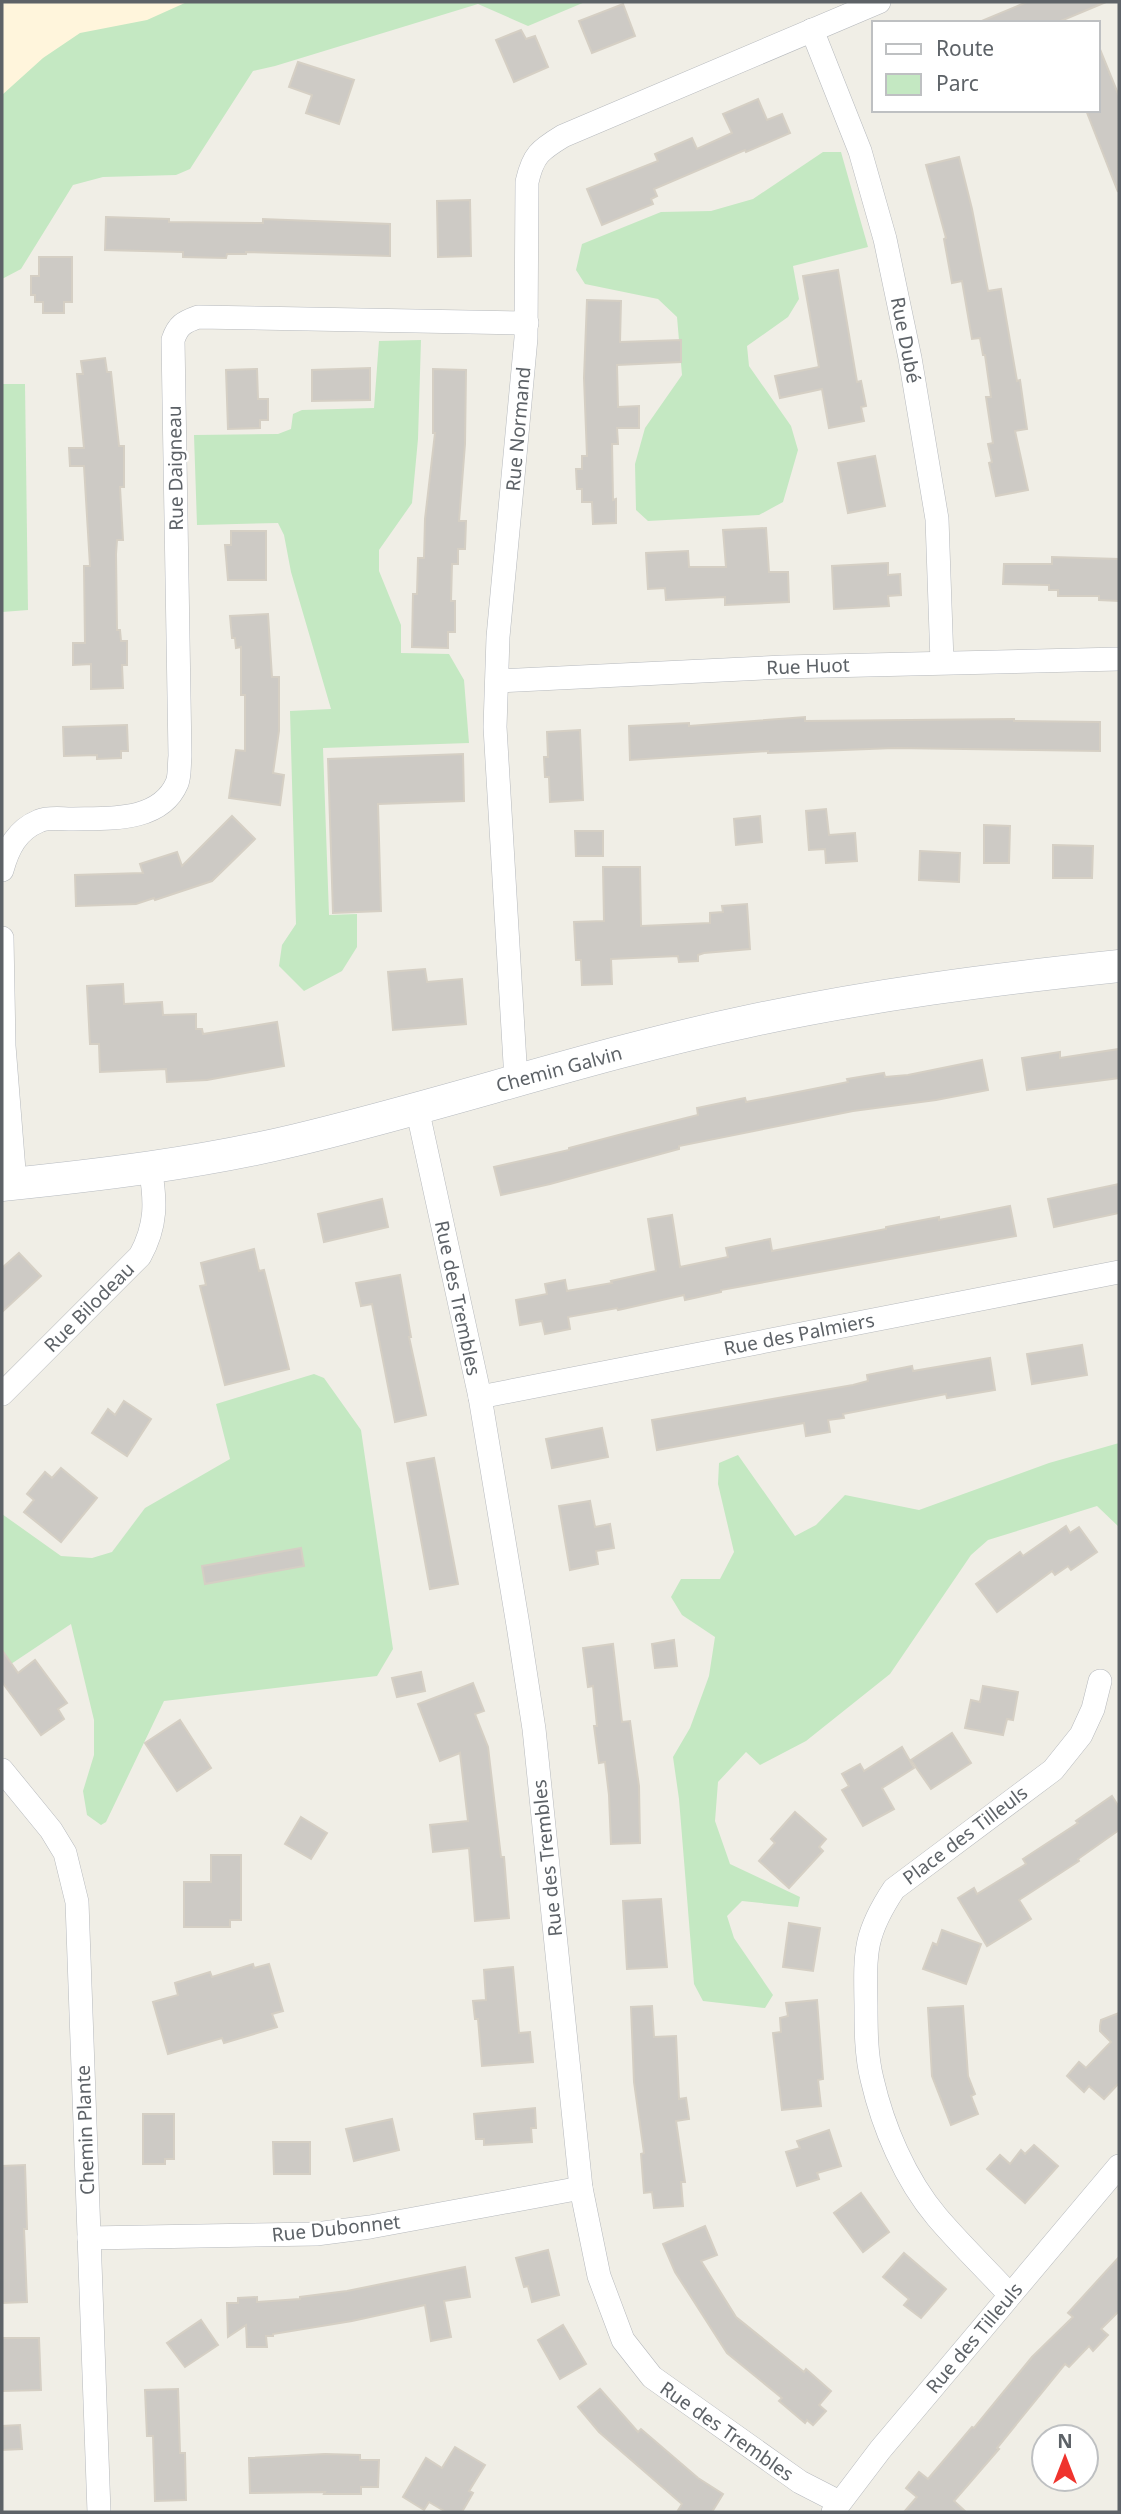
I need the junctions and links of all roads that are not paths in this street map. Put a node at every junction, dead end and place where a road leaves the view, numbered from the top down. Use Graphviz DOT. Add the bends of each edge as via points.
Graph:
graph roads {
  1 [pos="879,2"];
  2 [pos="812,30"];
  3 [pos="527,323"];
  4 [pos="1119,659"];
  5 [pos="942,662"];
  6 [pos="497,681"];
  7 [pos="2,870"];
  8 [pos="2,938"];
  9 [pos="1119,965"];
  10 [pos="516,1080"];
  11 [pos="417,1108"];
  12 [pos="150,1167"];
  13 [pos="8,1184"];
  14 [pos="1119,1272"];
  15 [pos="2,1394"];
  16 [pos="480,1397"];
  17 [pos="1100,1681"];
  18 [pos="2,1770"];
  19 [pos="1119,2166"];
  20 [pos="581,2188"];
  21 [pos="89,2238"];
  22 [pos="1010,2295"];
  23 [pos="836,2507"];
  24 [pos="99,2512"];
  1 -- 2 [label="street, Rue Normand"];
  2 -- 3 [label="street, Rue Normand" via="542,148 531,163 527,182"];
  2 -- 5 [label="street, Rue Dubé" via="860,150 885,239 910,358 937,519"];
  3 -- 6 [label="street, Rue Normand"];
  3 -- 7 [label="street, Rue Daigneau" via="198,317 177,328 173,340 178,782 165,802 147,812 119,818 41,820 17,835"];
  4 -- 5 [label="street, Rue Huot"];
  5 -- 6 [label="street, Rue Huot"];
  6 -- 10 [label="street, Rue Normand" via="497,777"];
  8 -- 13 [label="street"];
  9 -- 10 [label="street, Chemin Galvin" via="929,988 823,1007 680,1037"];
  10 -- 11 [label="street, Chemin Galvin"];
  11 -- 12 [label="street, Chemin Galvin" via="296,1140"];
  11 -- 16 [label="street, Rue des Trembles"];
  12 -- 13 [label="street, Chemin Galvin"];
  12 -- 15 [label="street, Rue Bilodeau" via="155,1206 151,1236 140,1256"];
  14 -- 16 [label="street, Rue des Palmiers"];
  16 -- 20 [label="street, Rue des Trembles" via="534,1728"];
  17 -- 22 [label="street, Place des Tilleuls" via="1081,1735 1052,1770 894,1889 880,1910 865,1953 871,2077 885,2122 906,2170 936,2216"];
  18 -- 21 [label="street, Chemin Plante" via="65,1853 77,1902"];
  19 -- 22 [label="street, Rue des Tilleuls"];
  20 -- 21 [label="street, Rue Dubonnet" via="316,2234"];
  20 -- 23 [label="street, Rue des Trembles" via="598,2276 622,2340 652,2377"];
  21 -- 24 [label="street, Chemin Plante"];
  22 -- 23 [label="street, Rue des Tilleuls"];
}
